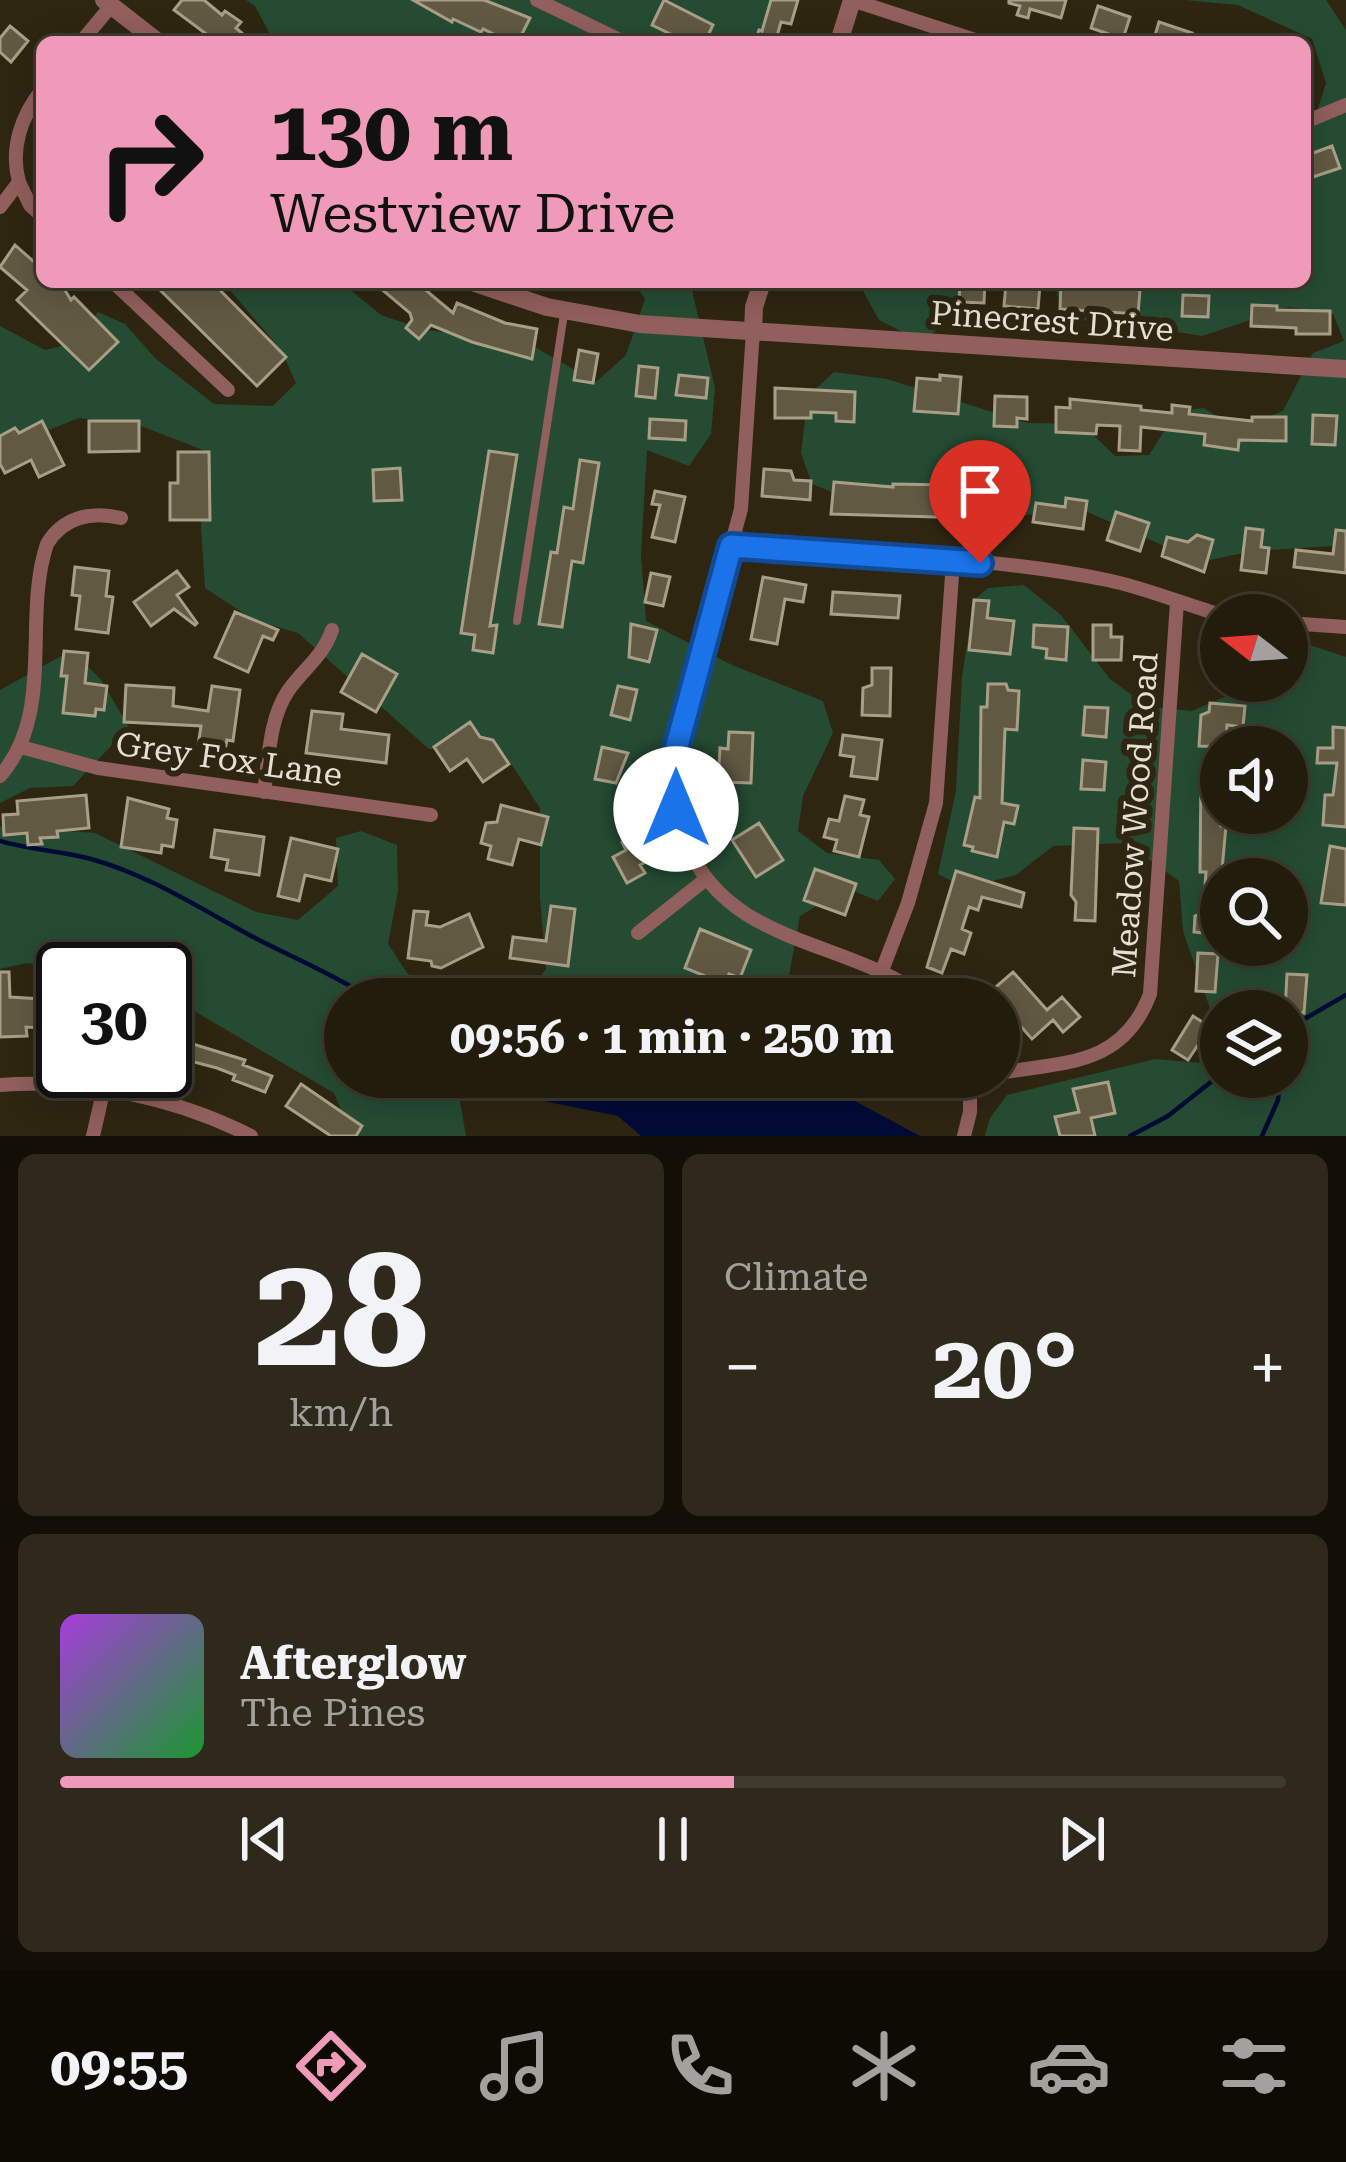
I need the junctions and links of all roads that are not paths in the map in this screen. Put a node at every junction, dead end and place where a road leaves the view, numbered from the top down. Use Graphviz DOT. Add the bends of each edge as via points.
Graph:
graph roads {
  1 [pos="537,0"];
  2 [pos="852,0"];
  3 [pos="107,3"];
  4 [pos="85,36"];
  5 [pos="150,36"];
  6 [pos="612,36"];
  7 [pos="841,36"];
  8 [pos="963,36"];
  9 [pos="36,97"];
  10 [pos="1346,105"];
  11 [pos="1311,120"];
  12 [pos="19,182"];
  13 [pos="0,206"];
  14 [pos="36,209"];
  15 [pos="118,288"];
  16 [pos="491,288"];
  17 [pos="761,288"];
  18 [pos="565,311"];
  19 [pos="753,331"];
  20 [pos="1346,369"];
  21 [pos="228,390"];
  22 [pos="121,518"];
  23 [pos="731,546"];
  24 [pos="953,561"];
  25 [pos="1177,602"];
  26 [pos="1200,609"];
  27 [pos="517,621"];
  28 [pos="1308,624"];
  29 [pos="1346,627"];
  30 [pos="332,630"];
  31 [pos="21,747"];
  32 [pos="0,776"];
  33 [pos="264,792"];
  34 [pos="431,815"];
  35 [pos="706,878"];
  36 [pos="638,933"];
  37 [pos="881,974"];
  38 [pos="888,978"];
  39 [pos="1020,1069"];
  40 [pos="36,1084"];
  41 [pos="0,1085"];
  42 [pos="102,1098"];
  43 [pos="146,1098"];
  44 [pos="971,1098"];
  45 [pos="93,1136"];
  46 [pos="251,1136"];
  47 [pos="964,1136"];
  1 -- 6 [label="street"];
  2 -- 7 [label="street"];
  2 -- 8 [label="street"];
  3 -- 4 [label="street"];
  3 -- 5 [label="street"];
  9 -- 12 [label="street" via="18,136"];
  10 -- 11 [label="street"];
  12 -- 13 [label="street"];
  12 -- 14 [label="street"];
  15 -- 21 [label="street"];
  16 -- 18 [label="street, Pinecrest Drive"];
  17 -- 19 [label="street"];
  18 -- 19 [label="street, Pinecrest Drive"];
  18 -- 27 [label="lane"];
  19 -- 20 [label="street, Pinecrest Drive"];
  19 -- 23 [label="street" via="745,480"];
  22 -- 31 [label="street" via="83,516 47,544"];
  23 -- 24 [label="street"];
  23 -- 35 [label="street" via="673,772 684,837"];
  24 -- 25 [label="street" via="1064,572"];
  24 -- 37 [label="street" via="936,802"];
  25 -- 26 [label="street"];
  25 -- 39 [label="street, Meadow Wood Road" via="1150,994 1127,1035 1104,1052"];
  28 -- 29 [label="street"];
  30 -- 33 [label="street" via="279,707"];
  31 -- 32 [label="street"];
  31 -- 33 [label="street, Grey Fox Lane" via="98,768"];
  33 -- 34 [label="street, Grey Fox Lane"];
  35 -- 36 [label="street"];
  35 -- 37 [label="street" via="755,922"];
  37 -- 38 [label="street"];
  40 -- 41 [label="street"];
  42 -- 45 [label="street"];
  43 -- 46 [label="street"];
  44 -- 47 [label="street"];
}
